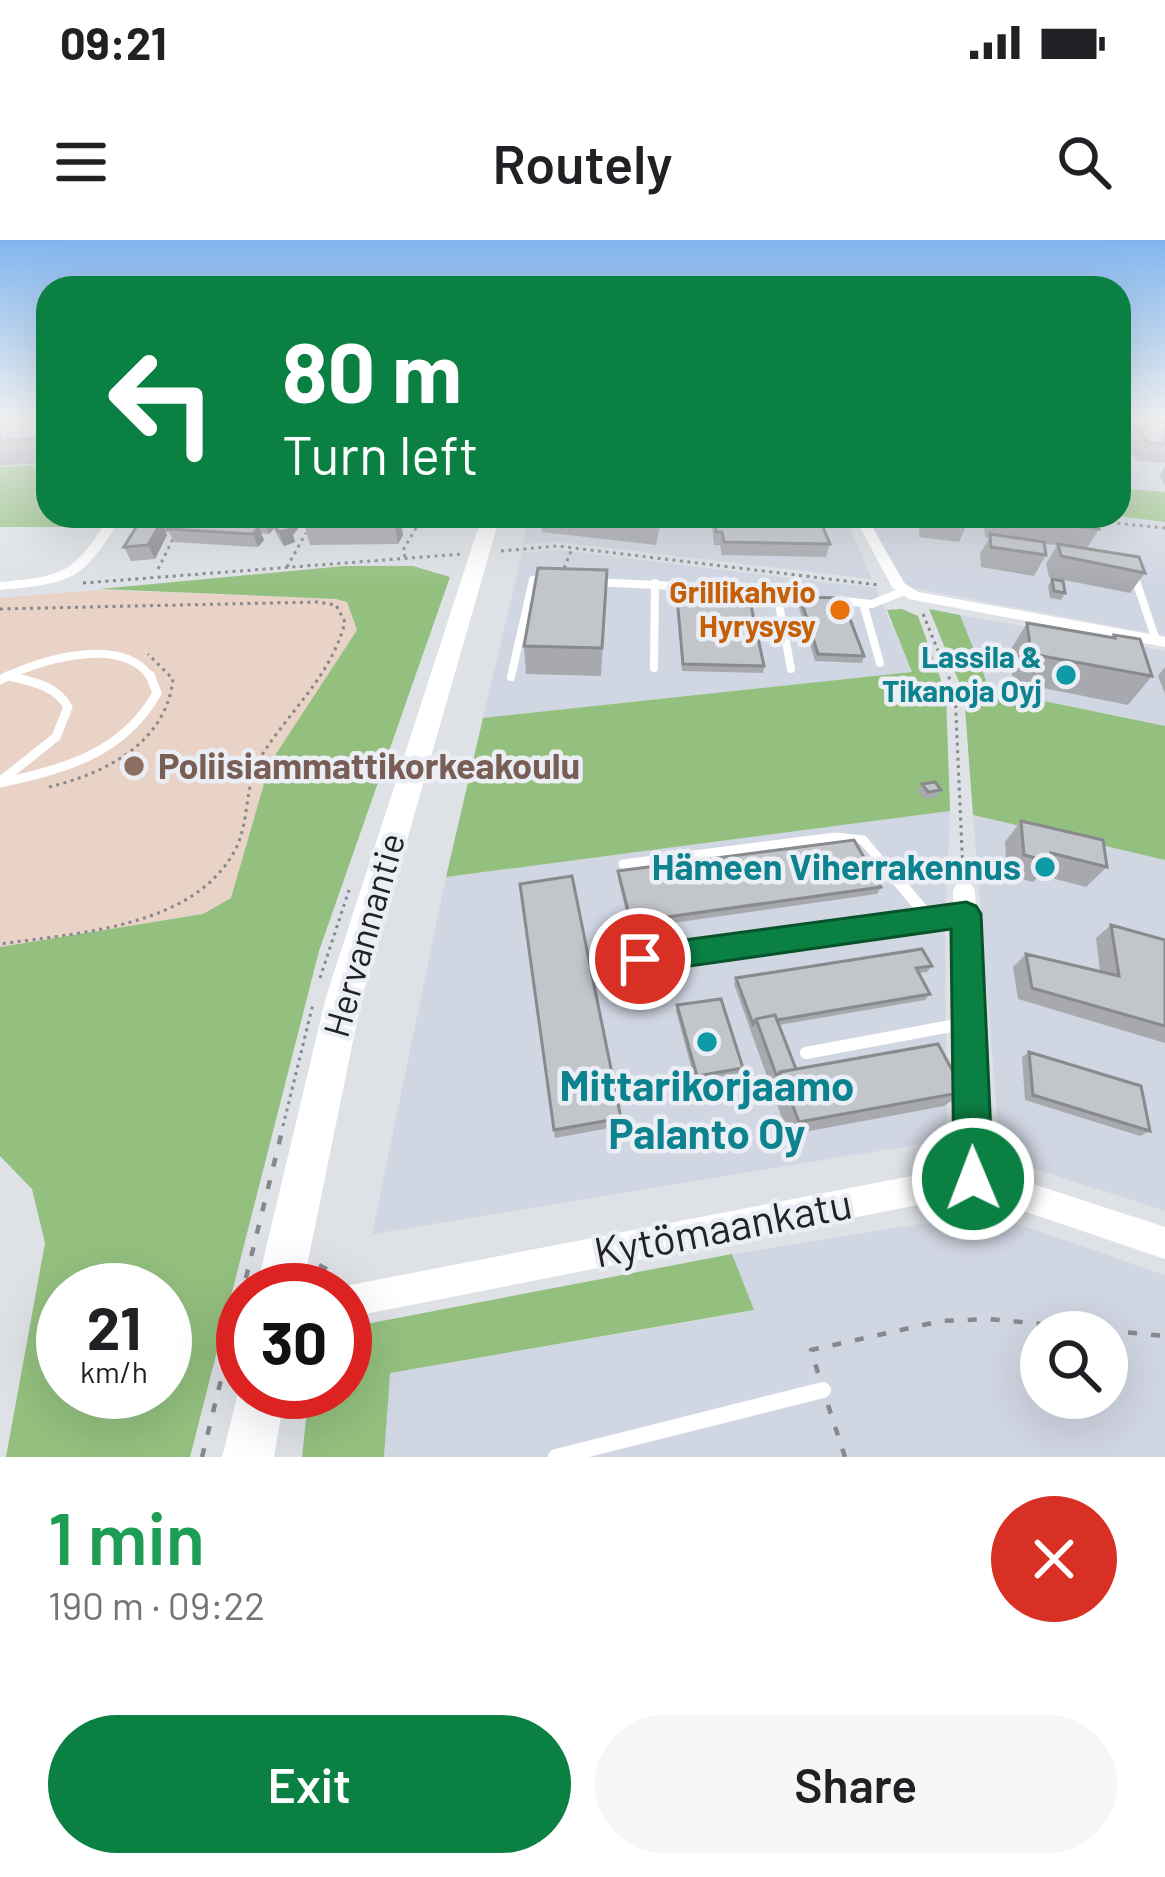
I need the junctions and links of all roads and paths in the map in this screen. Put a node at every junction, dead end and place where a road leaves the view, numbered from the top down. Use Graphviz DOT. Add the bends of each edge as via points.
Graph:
graph roads {
  1 [pos="1131,524"];
  2 [pos="108,528"];
  3 [pos="182,528"];
  4 [pos="415,528"];
  5 [pos="487,528"];
  6 [pos="868,528"];
  7 [pos="1165,528"];
  8 [pos="306,532"];
  9 [pos="573,548"];
  10 [pos="405,559"];
  11 [pos="723,559"];
  12 [pos="712,565"];
  13 [pos="1131,568"];
  14 [pos="158,569"];
  15 [pos="286,569"];
  16 [pos="563,581"];
  17 [pos="586,581"];
  18 [pos="655,584"];
  19 [pos="0,586"];
  20 [pos="777,594"];
  21 [pos="909,594"];
  22 [pos="862,603"];
  23 [pos="0,609"];
  24 [pos="1161,641"];
  25 [pos="147,653"];
  26 [pos="880,663"];
  27 [pos="654,668"];
  28 [pos="791,669"];
  29 [pos="2,677"];
  30 [pos="511,677"];
  31 [pos="0,782"];
  32 [pos="39,789"];
  33 [pos="623,865"];
  34 [pos="965,903"];
  35 [pos="929,920"];
  36 [pos="0,944"];
  37 [pos="640,959"];
  38 [pos="970,1022"];
  39 [pos="806,1053"];
  40 [pos="973,1179"];
  41 [pos="1165,1243"];
  42 [pos="315,1257"];
  43 [pos="284,1263"];
  44 [pos="320,1263"];
  45 [pos="372,1297"];
  46 [pos="1165,1336"];
  47 [pos="823,1390"];
  48 [pos="255,1419"];
  49 [pos="248,1457"];
  50 [pos="556,1457"];
  51 [pos="845,1457"];
  1 -- 7 [label="path"];
  2 -- 19 [label="street" via="81,572"];
  3 -- 14 [label="path"];
  4 -- 10 [label="path"];
  5 -- 43 [label="main road, Hervannantie" via="344,997"];
  6 -- 21 [label="street"];
  8 -- 15 [label="path"];
  9 -- 16 [label="path"];
  11 -- 12 [label="path"];
  13 -- 24 [label="lane"];
  16 -- 30 [label="lane" via="533,580"];
  17 -- 18 [label="lane"];
  18 -- 20 [label="lane"];
  18 -- 27 [label="lane"];
  20 -- 22 [label="lane"];
  20 -- 28 [label="lane"];
  21 -- 22 [label="lane"];
  21 -- 24 [label="street"];
  21 -- 34 [label="path" via="955,692"];
  22 -- 26 [label="lane"];
  23 -- 36 [label="path" via="317,602 336,605 345,622 332,659 257,763 235,851 209,884 130,920"];
  25 -- 32 [label="path" via="173,679 156,724 86,779"];
  29 -- 31 [label="lane" via="59,694 68,723 59,740"];
  29 -- 31 [label="lane" via="76,656 120,657 149,672 157,692 140,722 106,749"];
  33 -- 35 [label="lane" via="863,840"];
  34 -- 35 [label="lane"];
  34 -- 38 [label="street"];
  35 -- 37 [label="lane"];
  38 -- 39 [label="lane"];
  38 -- 40 [label="street"];
  40 -- 41 [label="street, Kytömaankatu"];
  40 -- 45 [label="street, Kytömaankatu"];
  42 -- 44 [label="path"];
  46 -- 47 [label="path" via="941,1321 811,1349"];
  47 -- 50 [label="lane"];
  47 -- 51 [label="path"];
  48 -- 49 [label="main road"];
}
